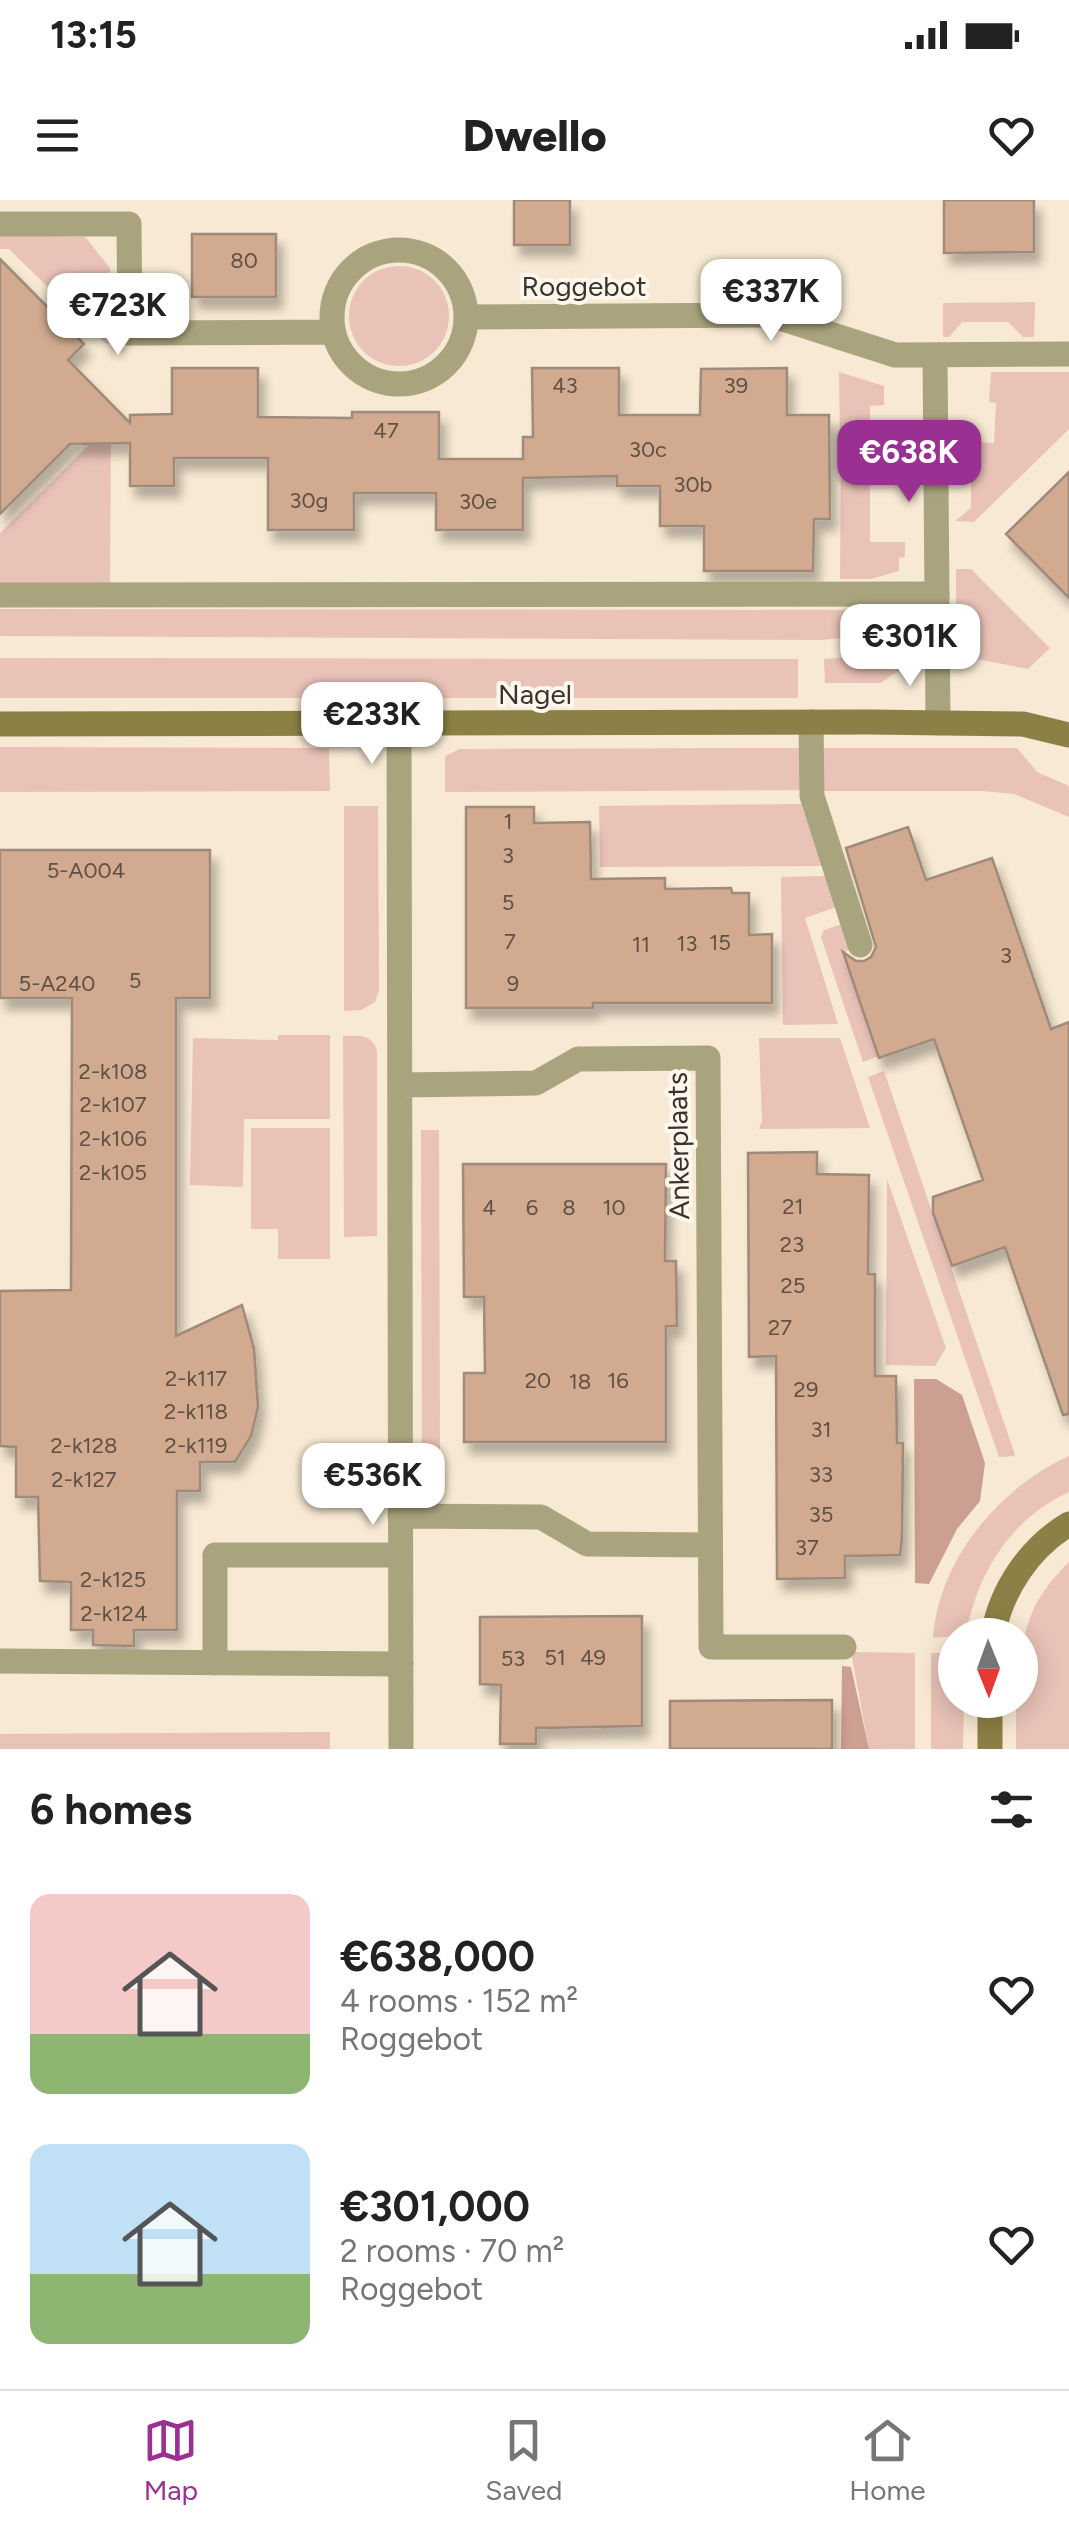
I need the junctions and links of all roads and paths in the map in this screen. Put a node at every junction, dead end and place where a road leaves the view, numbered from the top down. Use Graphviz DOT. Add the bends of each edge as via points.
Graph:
graph roads {
  1 [pos="0,224"];
  2 [pos="467,316"];
  3 [pos="334,332"];
  4 [pos="1069,354"];
  5 [pos="935,355"];
  6 [pos="937,594"];
  7 [pos="0,595"];
  8 [pos="811,722"];
  9 [pos="938,723"];
  10 [pos="0,724"];
  11 [pos="399,724"];
  12 [pos="1069,736"];
  13 [pos="860,944"];
  14 [pos="401,1084"];
  15 [pos="400,1516"];
  16 [pos="1069,1524"];
  17 [pos="709,1545"];
  18 [pos="400,1555"];
  19 [pos="997,1618"];
  20 [pos="844,1647"];
  21 [pos="0,1662"];
  22 [pos="215,1663"];
  23 [pos="401,1664"];
  24 [pos="990,1718"];
  25 [pos="401,1749"];
  26 [pos="990,1749"];
  1 -- 3 [label="street" via="129,224 130,334"];
  2 -- 3 [label="street" via="452,359 413,383 390,384 358,370"];
  2 -- 3 [label="street" via="448,270 422,253 392,250 362,260 341,282"];
  2 -- 5 [label="street, Roggebot" via="771,315 895,355"];
  4 -- 5 [label="street, Roggebot"];
  5 -- 6 [label="street"];
  6 -- 7 [label="street"];
  6 -- 9 [label="street"];
  8 -- 9 [label="street, Nagel"];
  8 -- 11 [label="street, Nagel"];
  8 -- 13 [label="street" via="812,796"];
  9 -- 12 [label="street, Nagel" via="1022,724"];
  10 -- 11 [label="street, Nagel"];
  11 -- 14 [label="street"];
  14 -- 15 [label="street"];
  14 -- 17 [label="street, Ankerplaats" via="536,1083 578,1059 708,1058"];
  15 -- 17 [label="street" via="541,1517 587,1544"];
  15 -- 18 [label="street"];
  16 -- 19 [label="street" via="1020,1570"];
  17 -- 20 [label="street, Ankerplaats" via="710,1647"];
  18 -- 22 [label="street" via="215,1555"];
  18 -- 23 [label="street"];
  21 -- 22 [label="street"];
  22 -- 23 [label="street"];
  23 -- 25 [label="street"];
  24 -- 26 [label="street"];
}
